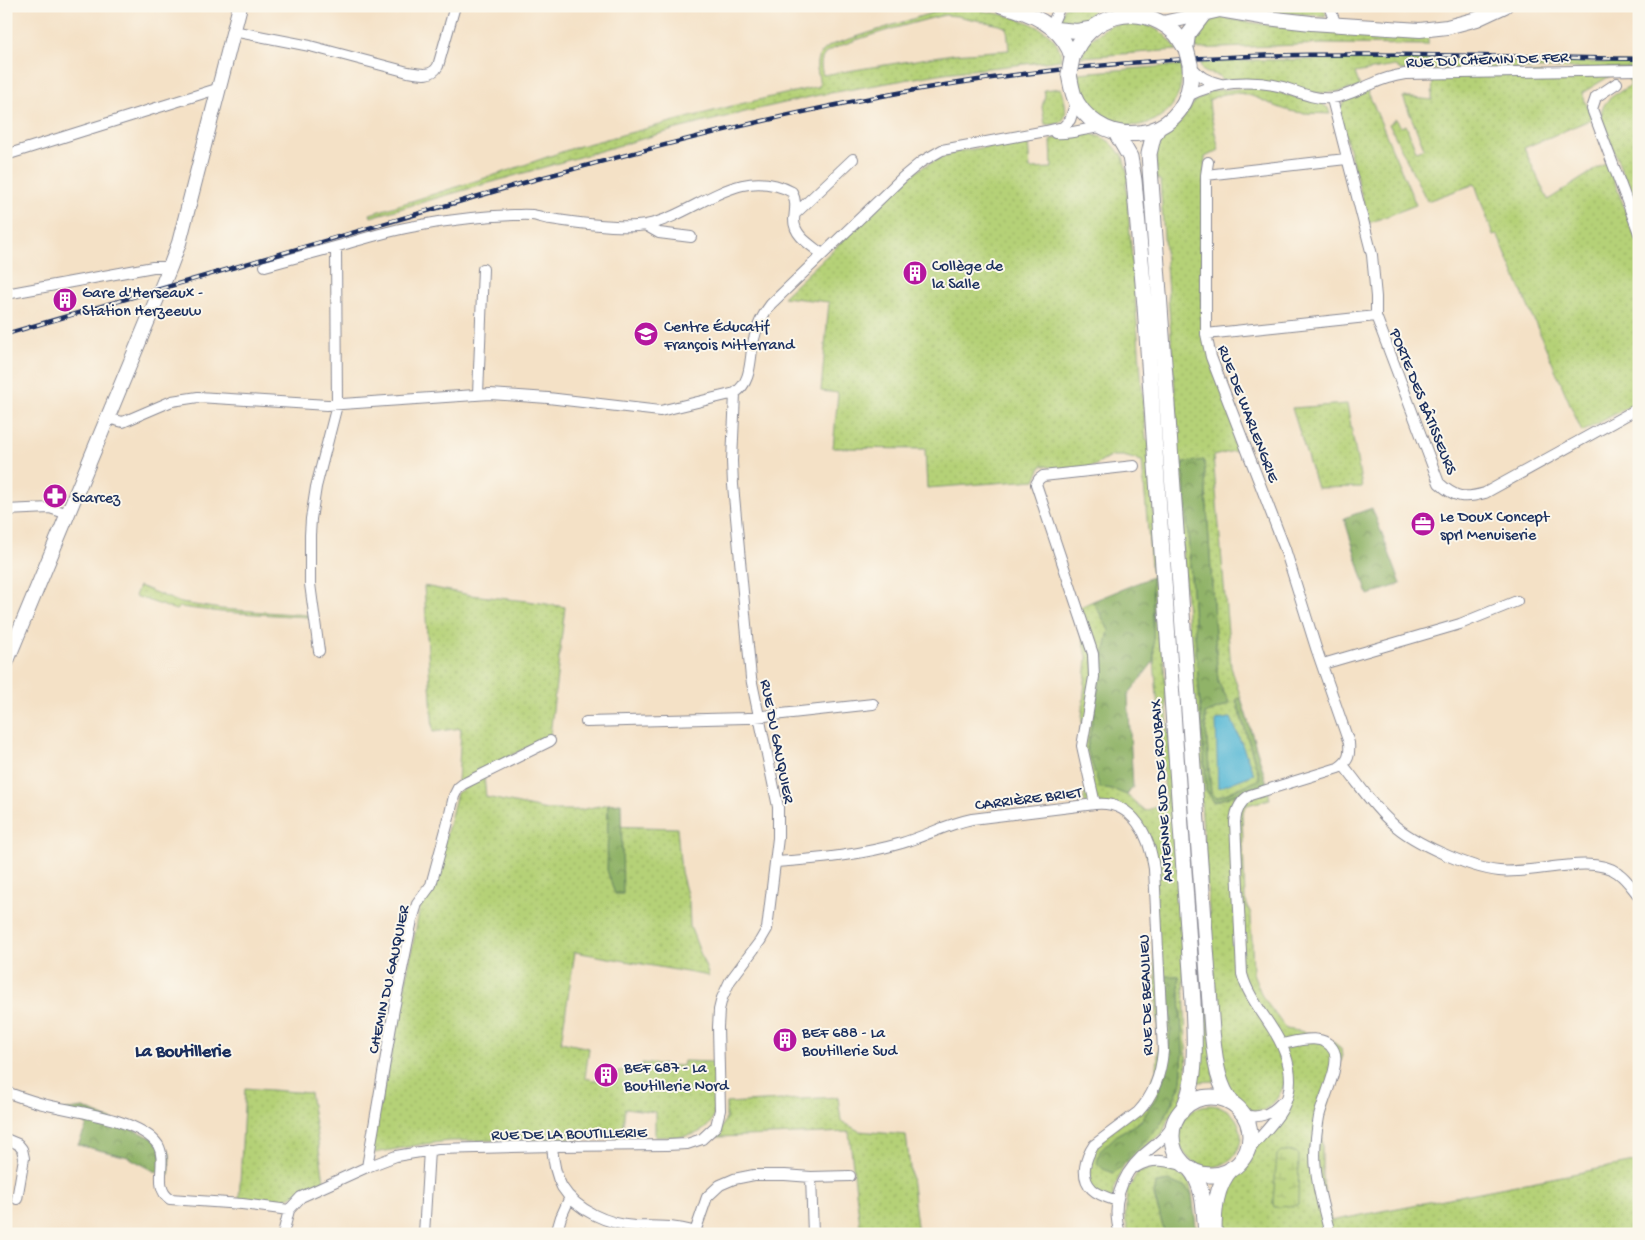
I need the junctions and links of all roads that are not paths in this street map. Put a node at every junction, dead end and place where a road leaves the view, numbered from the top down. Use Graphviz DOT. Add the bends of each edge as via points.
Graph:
graph roads {
  1 [pos="240,6"];
  2 [pos="455,6"];
  3 [pos="1002,6"];
  4 [pos="1059,6"];
  5 [pos="1329,6"];
  6 [pos="1501,7"];
  7 [pos="1136,10"];
  8 [pos="1104,13"];
  9 [pos="1205,13"];
  10 [pos="1163,23"];
  11 [pos="1336,25"];
  12 [pos="1053,28"];
  13 [pos="1089,29"];
  14 [pos="233,30"];
  15 [pos="1188,57"];
  16 [pos="1072,58"];
  17 [pos="1639,70"];
  18 [pos="1617,83"];
  19 [pos="1222,84"];
  20 [pos="220,88"];
  21 [pos="1186,97"];
  22 [pos="1332,98"];
  23 [pos="1076,102"];
  24 [pos="1158,128"];
  25 [pos="1109,130"];
  26 [pos="1046,131"];
  27 [pos="6,154"];
  28 [pos="852,159"];
  29 [pos="1346,159"];
  30 [pos="1208,162"];
  31 [pos="1206,176"];
  32 [pos="796,213"];
  33 [pos="645,225"];
  34 [pos="1639,233"];
  35 [pos="691,237"];
  36 [pos="336,247"];
  37 [pos="822,254"];
  38 [pos="265,266"];
  39 [pos="170,267"];
  40 [pos="483,269"];
  41 [pos="6,294"];
  42 [pos="1376,316"];
  43 [pos="1206,334"];
  44 [pos="735,393"];
  45 [pos="478,394"];
  46 [pos="337,405"];
  47 [pos="1639,408"];
  48 [pos="107,418"];
  49 [pos="1134,466"];
  50 [pos="6,510"];
  51 [pos="68,514"];
  52 [pos="1517,601"];
  53 [pos="319,651"];
  54 [pos="6,664"];
  55 [pos="1323,664"];
  56 [pos="873,704"];
  57 [pos="759,716"];
  58 [pos="586,722"];
  59 [pos="550,741"];
  60 [pos="1343,765"];
  61 [pos="1095,804"];
  62 [pos="776,862"];
  63 [pos="1639,896"];
  64 [pos="1282,1044"];
  65 [pos="1288,1091"];
  66 [pos="6,1092"];
  67 [pos="1238,1109"];
  68 [pos="1177,1118"];
  69 [pos="707,1136"];
  70 [pos="6,1139"];
  71 [pos="552,1146"];
  72 [pos="429,1150"];
  73 [pos="1244,1156"];
  74 [pos="367,1167"];
  75 [pos="1188,1167"];
  76 [pos="1232,1168"];
  77 [pos="1129,1172"];
  78 [pos="850,1176"];
  79 [pos="810,1177"];
  80 [pos="570,1197"];
  81 [pos="17,1199"];
  82 [pos="1116,1201"];
  83 [pos="289,1210"];
  84 [pos="698,1233"];
  85 [pos="283,1234"];
  86 [pos="424,1234"];
  87 [pos="556,1234"];
  88 [pos="813,1234"];
  89 [pos="1120,1234"];
  90 [pos="1206,1234"];
  91 [pos="1214,1234"];
  92 [pos="1330,1234"];
  1 -- 14 [label="main road"];
  2 -- 14 [label="street" via="441,60 436,70 425,74"];
  3 -- 12 [label="main road"];
  4 -- 12 [label="street"];
  5 -- 11 [label="street"];
  6 -- 11 [label="main road" via="1477,19 1420,30"];
  7 -- 8 [label="highway"];
  7 -- 10 [label="highway"];
  8 -- 13 [label="highway"];
  9 -- 10 [label="main road"];
  9 -- 11 [label="main road" via="1220,10"];
  9 -- 15 [label="main road" via="1188,35"];
  10 -- 15 [label="highway" via="1176,34"];
  12 -- 13 [label="main road"];
  12 -- 16 [label="main road" via="1068,46"];
  13 -- 16 [label="highway" via="1079,41"];
  14 -- 20 [label="main road"];
  15 -- 19 [label="street, RUE DU CHEMIN DE FER" via="1199,76"];
  15 -- 21 [label="highway" via="1190,83"];
  16 -- 23 [label="highway, bridge" via="1071,89"];
  17 -- 22 [label="street, RUE DU CHEMIN DE FER" via="1405,74"];
  18 -- 34 [label="street" via="1596,97 1592,109"];
  19 -- 21 [label="street, RUE DU CHEMIN DE FER"];
  19 -- 22 [label="street, RUE DU CHEMIN DE FER" via="1252,83"];
  20 -- 27 [label="street"];
  20 -- 39 [label="main road"];
  21 -- 24 [label="highway" via="1179,110"];
  22 -- 29 [label="street, PORTE DES BÂTISSEURS"];
  23 -- 25 [label="highway" via="1087,117"];
  23 -- 26 [label="street" via="1070,120 1063,127"];
  24 -- 25 [label="highway" via="1137,134"];
  24 -- 67 [label="highway" via="1149,154 1212,1031 1220,1083"];
  25 -- 26 [label="street" via="1089,128 1057,134"];
  25 -- 68 [label="highway, ANTENNE SUD DE ROUBAIX" via="1127,149 1132,165 1194,1018 1192,1086"];
  26 -- 37 [label="street" via="942,150 906,174"];
  28 -- 32 [label="street"];
  29 -- 31 [label="street"];
  29 -- 42 [label="street, PORTE DES BÂTISSEURS" via="1372,255"];
  30 -- 31 [label="street, RUE DE WARLENGRIE"];
  31 -- 43 [label="street, RUE DE WARLENGRIE"];
  32 -- 33 [label="street" via="792,192 753,183 720,193"];
  32 -- 37 [label="street" via="795,228 800,237"];
  33 -- 35 [label="street" via="660,233"];
  33 -- 36 [label="street" via="594,224 535,215 506,216 415,226"];
  36 -- 38 [label="street"];
  36 -- 46 [label="street"];
  37 -- 44 [label="street" via="767,309 754,339 748,379"];
  39 -- 41 [label="street" via="153,267"];
  39 -- 48 [label="main road"];
  40 -- 45 [label="street"];
  42 -- 43 [label="street, PORTE DES BÂTISSEURS"];
  42 -- 47 [label="street, PORTE DES BÂTISSEURS" via="1435,475 1439,483 1455,495 1466,497 1485,492"];
  43 -- 55 [label="street, RUE DE WARLENGRIE" via="1215,367 1285,549"];
  44 -- 45 [label="street" via="660,410"];
  44 -- 57 [label="street, RUE DU GAUQUIER" via="733,485 751,678"];
  45 -- 46 [label="street"];
  46 -- 48 [label="street" via="198,397 172,402 123,422"];
  46 -- 53 [label="street" via="310,518 310,584"];
  48 -- 51 [label="main road"];
  49 -- 61 [label="street, CARRIÈRE BRIET" via="1043,476 1036,484 1092,654 1094,677 1082,746"];
  50 -- 51 [label="street" via="50,508"];
  51 -- 54 [label="main road"];
  52 -- 55 [label="street" via="1453,626"];
  55 -- 60 [label="street" via="1349,743 1350,756"];
  56 -- 57 [label="street"];
  57 -- 58 [label="street"];
  57 -- 62 [label="street, RUE DU GAUQUIER" via="778,807"];
  59 -- 74 [label="street, CHEMIN DU GAUQUIER" via="463,784 454,796 430,884 412,920"];
  60 -- 63 [label="street" via="1398,828 1462,861 1506,871 1603,866 1620,874"];
  60 -- 64 [label="street" via="1250,795 1241,802 1235,816 1242,974 1251,996"];
  61 -- 62 [label="street, CARRIÈRE BRIET" via="961,821 887,847 838,857"];
  61 -- 82 [label="street, RUE DE BEAULIEU" via="1116,806 1132,816 1151,848 1154,869 1162,1064 1144,1106 1094,1145 1085,1168 1087,1183 1092,1189"];
  62 -- 69 [label="street, RUE DU GAUQUIER" via="765,933 730,981 720,1004 720,1110 716,1126"];
  64 -- 65 [label="street" via="1291,1073"];
  64 -- 92 [label="street" via="1317,1040 1330,1046 1335,1054 1336,1063 1319,1114 1315,1165"];
  65 -- 67 [label="street" via="1276,1108 1267,1114 1251,1117"];
  65 -- 73 [label="street" via="1279,1114"];
  66 -- 83 [label="street" via="46,1105 102,1116 145,1134 160,1150 162,1188 170,1199"];
  67 -- 68 [label="highway" via="1221,1098 1208,1097 1195,1101"];
  67 -- 73 [label="highway" via="1247,1122 1250,1135"];
  68 -- 75 [label="highway" via="1172,1132 1173,1144"];
  68 -- 77 [label="street" via="1165,1137"];
  69 -- 71 [label="street, RUE DE LA BOUTILLERIE" via="693,1143 680,1144"];
  70 -- 81 [label="street" via="18,1144 24,1155"];
  71 -- 72 [label="street, RUE DE LA BOUTILLERIE"];
  71 -- 80 [label="street" via="558,1176"];
  72 -- 74 [label="street, RUE DE LA BOUTILLERIE" via="396,1156"];
  72 -- 86 [label="street"];
  73 -- 76 [label="highway"];
  74 -- 83 [label="street, RUE DE LA BOUTILLERIE" via="301,1197"];
  75 -- 76 [label="highway" via="1208,1174 1223,1173"];
  75 -- 77 [label="street" via="1151,1160"];
  75 -- 90 [label="highway" via="1200,1187"];
  76 -- 91 [label="highway" via="1219,1188"];
  77 -- 82 [label="street"];
  78 -- 79 [label="street"];
  79 -- 84 [label="street" via="754,1175 727,1181 707,1197"];
  79 -- 88 [label="street"];
  80 -- 84 [label="street" via="613,1222 677,1227"];
  80 -- 87 [label="street"];
  82 -- 89 [label="street"];
  83 -- 85 [label="street"];
}
